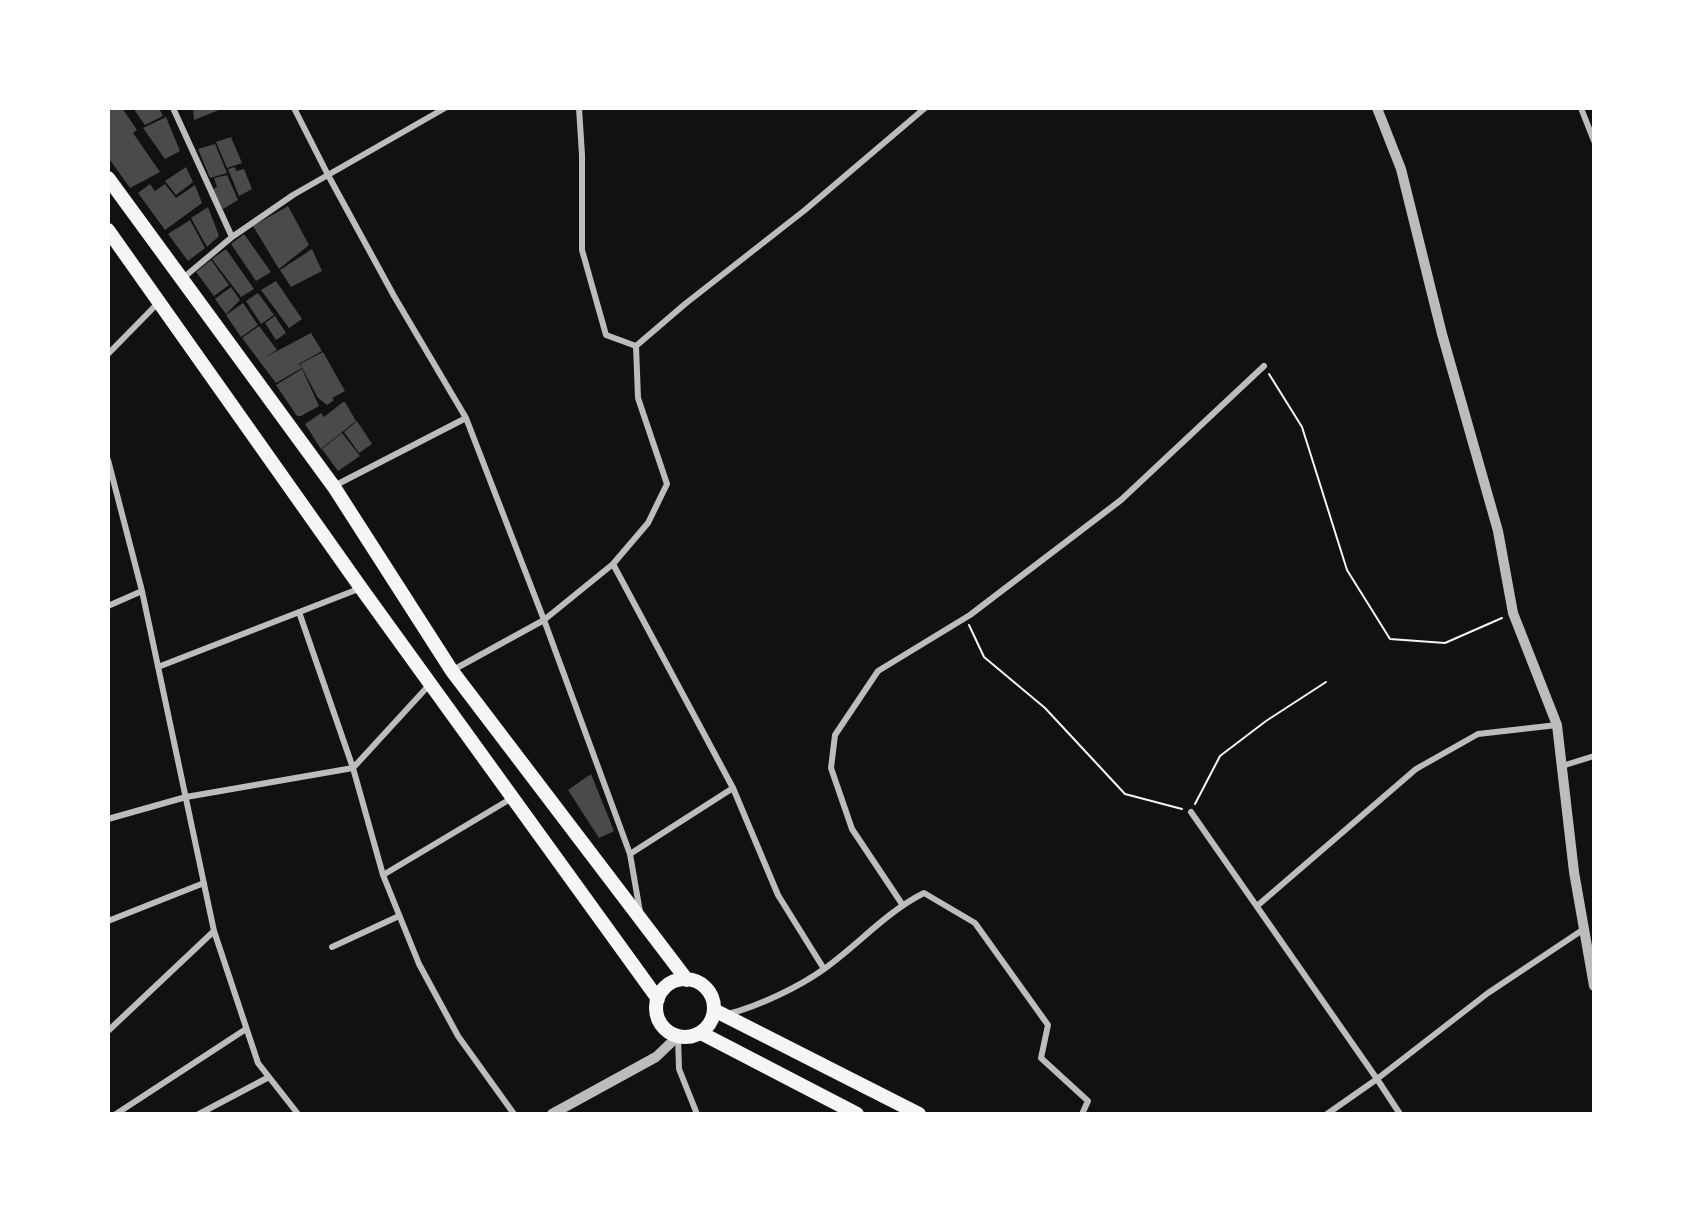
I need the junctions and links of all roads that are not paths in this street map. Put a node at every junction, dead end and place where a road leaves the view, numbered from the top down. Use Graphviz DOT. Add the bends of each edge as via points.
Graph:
graph roads {
  1 [pos="173,108"];
  2 [pos="294,108"];
  3 [pos="445,108"];
  4 [pos="579,108"];
  5 [pos="925,108"];
  6 [pos="1377,108"];
  7 [pos="1581,108"];
  8 [pos="1594,141"];
  9 [pos="327,175"];
  10 [pos="108,178"];
  11 [pos="108,230"];
  12 [pos="232,237"];
  13 [pos="183,278"];
  14 [pos="158,302"];
  15 [pos="636,346"];
  16 [pos="108,354"];
  17 [pos="1264,366"];
  18 [pos="466,418"];
  19 [pos="108,460"];
  20 [pos="334,487"];
  21 [pos="613,564"];
  22 [pos="361,588"];
  23 [pos="142,591"];
  24 [pos="108,606"];
  25 [pos="299,612"];
  26 [pos="544,620"];
  27 [pos="158,667"];
  28 [pos="452,670"];
  29 [pos="431,682"];
  30 [pos="1557,725"];
  31 [pos="1594,756"];
  32 [pos="1562,766"];
  33 [pos="353,768"];
  34 [pos="733,788"];
  35 [pos="186,797"];
  36 [pos="513,798"];
  37 [pos="1191,812"];
  38 [pos="108,819"];
  39 [pos="630,854"];
  40 [pos="383,875"];
  41 [pos="204,883"];
  42 [pos="902,904"];
  43 [pos="1257,906"];
  44 [pos="399,916"];
  45 [pos="641,917"];
  46 [pos="108,921"];
  47 [pos="1584,929"];
  48 [pos="214,931"];
  49 [pos="332,947"];
  50 [pos="824,969"];
  51 [pos="687,980"];
  52 [pos="1594,986"];
  53 [pos="658,999"];
  54 [pos="718,1013"];
  55 [pos="246,1029"];
  56 [pos="108,1031"];
  57 [pos="701,1033"];
  58 [pos="678,1036"];
  59 [pos="269,1077"];
  60 [pos="1377,1079"];
  61 [pos="116,1114"];
  62 [pos="199,1114"];
  63 [pos="298,1114"];
  64 [pos="514,1114"];
  65 [pos="552,1114"];
  66 [pos="697,1114"];
  67 [pos="857,1114"];
  68 [pos="919,1114"];
  69 [pos="1082,1114"];
  70 [pos="1327,1114"];
  71 [pos="1400,1114"];
  1 -- 12 [label="street"];
  2 -- 9 [label="street"];
  3 -- 9 [label="street"];
  4 -- 15 [label="street" via="582,250 606,335"];
  5 -- 15 [label="street"];
  6 -- 30 [label="street" via="1401,169 1442,334 1498,531 1513,613"];
  7 -- 8 [label="street"];
  9 -- 12 [label="street"];
  9 -- 18 [label="street"];
  10 -- 13 [label="main road"];
  11 -- 14 [label="main road"];
  12 -- 13 [label="street"];
  13 -- 20 [label="main road"];
  14 -- 16 [label="street"];
  14 -- 22 [label="main road"];
  15 -- 21 [label="street" via="638,398 667,484 648,523"];
  17 -- 42 [label="street" via="1121,500 966,618 878,671 835,735 831,768 852,829"];
  18 -- 20 [label="street"];
  18 -- 26 [label="street"];
  19 -- 23 [label="street"];
  20 -- 28 [label="main road"];
  21 -- 26 [label="street"];
  21 -- 34 [label="street"];
  22 -- 25 [label="street"];
  22 -- 29 [label="main road"];
  23 -- 24 [label="street"];
  23 -- 27 [label="street"];
  25 -- 27 [label="street"];
  25 -- 33 [label="street"];
  26 -- 28 [label="street"];
  26 -- 39 [label="street"];
  27 -- 35 [label="street"];
  28 -- 45 [label="main road"];
  29 -- 33 [label="street"];
  29 -- 36 [label="main road"];
  30 -- 32 [label="street"];
  30 -- 43 [label="street" via="1479,734 1416,769"];
  31 -- 32 [label="street"];
  32 -- 47 [label="street"];
  33 -- 35 [label="street"];
  33 -- 40 [label="street"];
  34 -- 39 [label="street"];
  34 -- 50 [label="street" via="778,895"];
  35 -- 38 [label="street"];
  35 -- 41 [label="street"];
  36 -- 40 [label="street"];
  36 -- 53 [label="main road"];
  37 -- 43 [label="street"];
  39 -- 45 [label="street"];
  40 -- 44 [label="street"];
  41 -- 46 [label="street"];
  41 -- 48 [label="street"];
  42 -- 50 [label="street"];
  42 -- 69 [label="street" via="924,893 975,922 1048,1025 1041,1058 1088,1101"];
  43 -- 60 [label="street"];
  44 -- 49 [label="street"];
  44 -- 64 [label="street" via="419,964 458,1036"];
  45 -- 51 [label="main road"];
  47 -- 52 [label="street"];
  47 -- 60 [label="street" via="1488,993"];
  48 -- 55 [label="street"];
  48 -- 56 [label="street"];
  50 -- 54 [label="street" via="786,991"];
  51 -- 53 [label="main road" via="670,984"];
  51 -- 54 [label="main road" via="704,986"];
  53 -- 58 [label="main road" via="660,1022"];
  54 -- 57 [label="main road"];
  54 -- 68 [label="main road"];
  55 -- 59 [label="street" via="258,1063"];
  55 -- 61 [label="street"];
  57 -- 58 [label="main road"];
  57 -- 67 [label="main road"];
  58 -- 65 [label="street" via="656,1057"];
  58 -- 66 [label="street" via="679,1070"];
  59 -- 62 [label="street"];
  59 -- 63 [label="street"];
  60 -- 70 [label="street"];
  60 -- 71 [label="street"];
}
